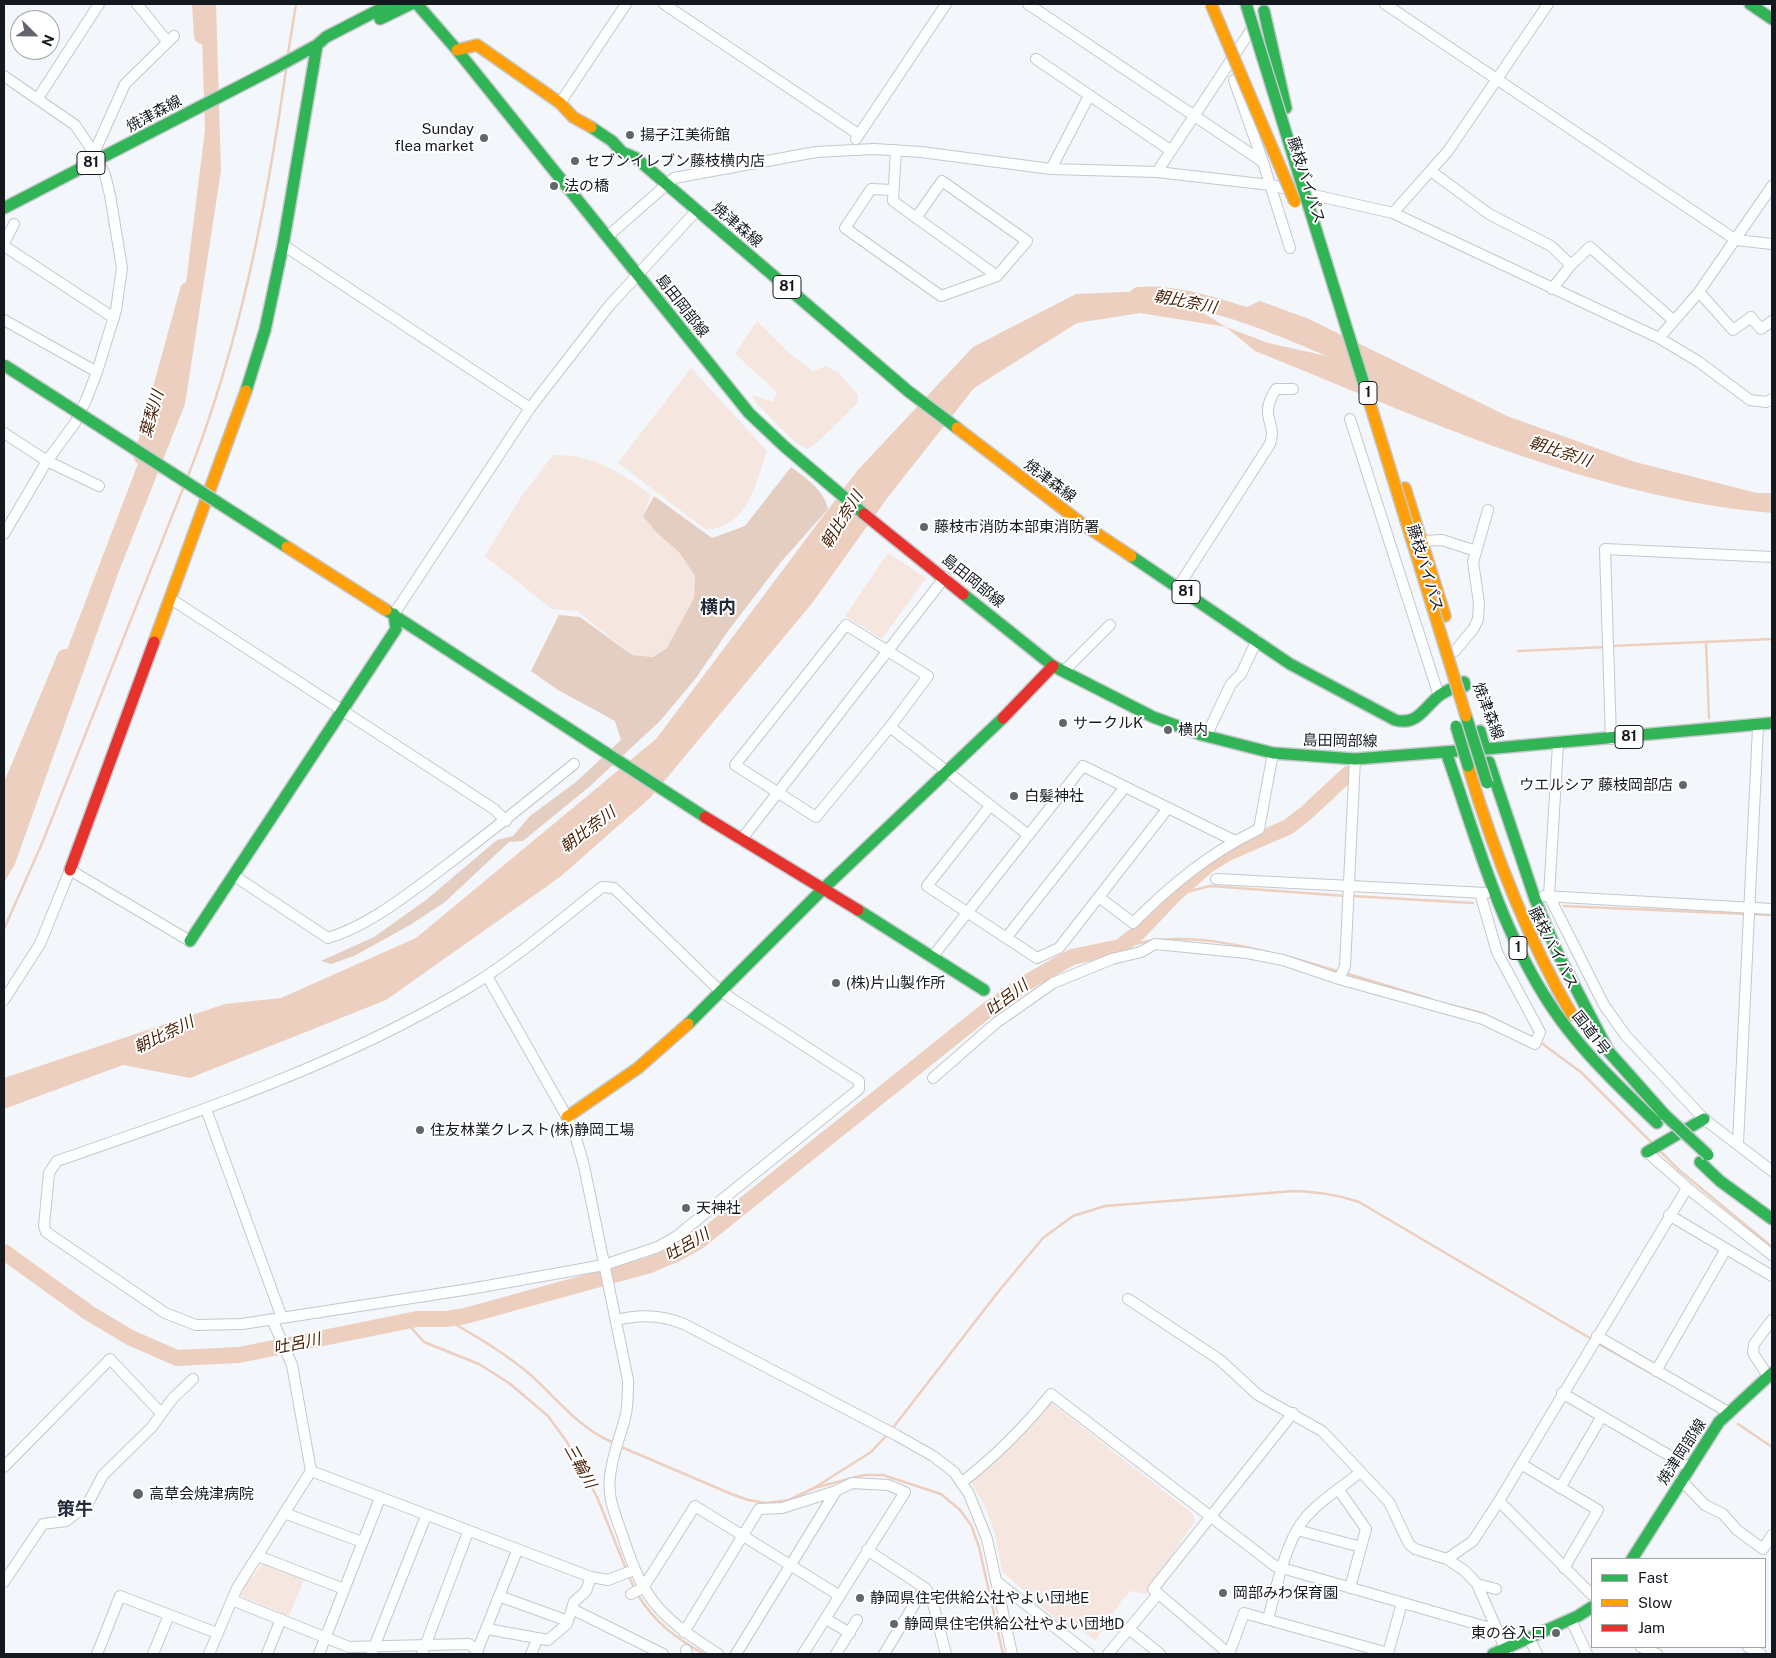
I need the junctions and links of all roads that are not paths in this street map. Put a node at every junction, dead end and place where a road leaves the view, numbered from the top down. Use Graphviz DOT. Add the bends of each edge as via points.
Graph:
graph roads {
  1 [pos="99,4"];
  2 [pos="137,4"];
  3 [pos="390,4"];
  4 [pos="411,4"];
  5 [pos="417,4"];
  6 [pos="626,4"];
  7 [pos="664,4"];
  8 [pos="946,4"];
  9 [pos="1028,4"];
  10 [pos="1210,4"];
  11 [pos="1236,4"];
  12 [pos="1246,4"];
  13 [pos="1385,4"];
  14 [pos="1548,4"];
  15 [pos="1750,4"];
  16 [pos="1263,6"];
  17 [pos="1772,19"];
  18 [pos="317,45"];
  19 [pos="457,50"];
  20 [pos="1036,59"];
  21 [pos="1229,65"];
  22 [pos="4,76"];
  23 [pos="1497,79"];
  24 [pos="1089,96"];
  25 [pos="38,98"];
  26 [pos="560,103"];
  27 [pos="1194,116"];
  28 [pos="858,134"];
  29 [pos="1288,144"];
  30 [pos="852,149"];
  31 [pos="896,150"];
  32 [pos="1170,150"];
  33 [pos="96,156"];
  34 [pos="1263,162"];
  35 [pos="1051,168"];
  36 [pos="1157,172"];
  37 [pos="1431,172"];
  38 [pos="666,183"];
  39 [pos="1270,185"];
  40 [pos="1772,186"];
  41 [pos="894,190"];
  42 [pos="1305,191"];
  43 [pos="4,208"];
  44 [pos="697,210"];
  45 [pos="1393,213"];
  46 [pos="916,218"];
  47 [pos="14,224"];
  48 [pos="1307,230"];
  49 [pos="607,237"];
  50 [pos="1736,240"];
  51 [pos="1772,244"];
  52 [pos="4,245"];
  53 [pos="283,245"];
  54 [pos="1290,248"];
  55 [pos="1571,265"];
  56 [pos="639,275"];
  57 [pos="997,276"];
  58 [pos="1552,289"];
  59 [pos="1699,292"];
  60 [pos="114,318"];
  61 [pos="4,320"];
  62 [pos="1673,320"];
  63 [pos="1772,321"];
  64 [pos="1659,338"];
  65 [pos="4,365"];
  66 [pos="97,372"];
  67 [pos="1293,389"];
  68 [pos="1772,399"];
  69 [pos="530,408"];
  70 [pos="1350,420"];
  71 [pos="4,433"];
  72 [pos="47,461"];
  73 [pos="98,486"];
  74 [pos="1488,510"];
  75 [pos="4,534"];
  76 [pos="1423,541"];
  77 [pos="1476,551"];
  78 [pos="1772,557"];
  79 [pos="945,578"];
  80 [pos="1178,587"];
  81 [pos="172,599"];
  82 [pos="390,612"];
  83 [pos="1110,625"];
  84 [pos="1257,640"];
  85 [pos="888,650"];
  86 [pos="1455,651"];
  87 [pos="1053,666"];
  88 [pos="1063,672"];
  89 [pos="1464,682"];
  90 [pos="1443,697"];
  91 [pos="341,711"];
  92 [pos="1454,718"];
  93 [pos="1767,724"];
  94 [pos="890,726"];
  95 [pos="1206,736"];
  96 [pos="1611,739"];
  97 [pos="1558,744"];
  98 [pos="1485,749"];
  99 [pos="1446,752"];
  100 [pos="1273,753"];
  101 [pos="1355,759"];
  102 [pos="574,764"];
  103 [pos="947,774"];
  104 [pos="1125,787"];
  105 [pos="778,794"];
  106 [pos="990,806"];
  107 [pos="1168,808"];
  108 [pos="506,821"];
  109 [pos="1027,834"];
  110 [pos="741,840"];
  111 [pos="1235,841"];
  112 [pos="70,870"];
  113 [pos="233,875"];
  114 [pos="1216,879"];
  115 [pos="1347,886"];
  116 [pos="824,889"];
  117 [pos="1544,896"];
  118 [pos="1099,897"];
  119 [pos="1750,908"];
  120 [pos="1772,909"];
  121 [pos="967,912"];
  122 [pos="1006,938"];
  123 [pos="190,941"];
  124 [pos="933,956"];
  125 [pos="487,976"];
  126 [pos="1339,979"];
  127 [pos="984,990"];
  128 [pos="722,992"];
  129 [pos="4,1000"];
  130 [pos="1609,1052"];
  131 [pos="932,1078"];
  132 [pos="206,1109"];
  133 [pos="1646,1111"];
  134 [pos="567,1116"];
  135 [pos="1661,1119"];
  136 [pos="1704,1119"];
  137 [pos="1738,1143"];
  138 [pos="1647,1152"];
  139 [pos="1704,1158"];
  140 [pos="1772,1170"];
  141 [pos="1687,1188"];
  142 [pos="1772,1206"];
  143 [pos="1670,1215"];
  144 [pos="1772,1219"];
  145 [pos="1726,1249"];
  146 [pos="1772,1255"];
  147 [pos="604,1265"];
  148 [pos="1772,1276"];
  149 [pos="1128,1299"];
  150 [pos="277,1318"];
  151 [pos="616,1320"];
  152 [pos="1772,1320"];
  153 [pos="1597,1336"];
  154 [pos="1656,1371"];
  155 [pos="1771,1377"];
  156 [pos="193,1379"];
  157 [pos="1562,1393"];
  158 [pos="1728,1412"];
  159 [pos="161,1413"];
  160 [pos="1293,1413"];
  161 [pos="1602,1416"];
  162 [pos="1521,1464"];
  163 [pos="4,1466"];
  164 [pos="1689,1466"];
  165 [pos="310,1471"];
  166 [pos="1359,1473"];
  167 [pos="1681,1480"];
  168 [pos="961,1483"];
  169 [pos="1560,1488"];
  170 [pos="1339,1490"];
  171 [pos="836,1491"];
  172 [pos="380,1498"];
  173 [pos="1499,1501"];
  174 [pos="284,1513"];
  175 [pos="426,1516"];
  176 [pos="1210,1518"];
  177 [pos="1297,1530"];
  178 [pos="468,1532"];
  179 [pos="1772,1535"];
  180 [pos="742,1536"];
  181 [pos="362,1542"];
  182 [pos="1361,1547"];
  183 [pos="868,1550"];
  184 [pos="517,1551"];
  185 [pos="258,1556"];
  186 [pos="1633,1558"];
  187 [pos="1447,1559"];
  188 [pos="791,1566"];
  189 [pos="1564,1568"];
  190 [pos="1282,1569"];
  191 [pos="634,1570"];
  192 [pos="592,1577"];
  193 [pos="996,1580"];
  194 [pos="4,1582"];
  195 [pos="1477,1584"];
  196 [pos="643,1588"];
  197 [pos="1350,1588"];
  198 [pos="344,1589"];
  199 [pos="1496,1589"];
  200 [pos="631,1594"];
  201 [pos="1158,1594"];
  202 [pos="1591,1594"];
  203 [pos="920,1595"];
  204 [pos="499,1596"];
  205 [pos="840,1596"];
  206 [pos="232,1600"];
  207 [pos="1402,1602"];
  208 [pos="1591,1608"];
  209 [pos="572,1609"];
  210 [pos="169,1615"];
  211 [pos="826,1618"];
  212 [pos="281,1619"];
  213 [pos="1268,1619"];
  214 [pos="568,1620"];
  215 [pos="858,1620"];
  216 [pos="1571,1620"];
  217 [pos="487,1629"];
  218 [pos="1129,1629"];
  219 [pos="1497,1630"];
  220 [pos="684,1632"];
  221 [pos="217,1633"];
  222 [pos="850,1633"];
  223 [pos="326,1637"];
  224 [pos="538,1638"];
  225 [pos="1529,1638"];
  226 [pos="1643,1648"];
  227 [pos="1750,1648"];
  228 [pos="424,1650"];
  229 [pos="373,1651"];
  230 [pos="1506,1651"];
  231 [pos="477,1653"];
  232 [pos="1013,1653"];
  233 [pos="97,1654"];
  234 [pos="153,1654"];
  235 [pos="209,1654"];
  236 [pos="267,1654"];
  237 [pos="319,1654"];
  238 [pos="534,1654"];
  239 [pos="663,1654"];
  240 [pos="718,1654"];
  241 [pos="736,1654"];
  242 [pos="803,1654"];
  243 [pos="836,1654"];
  244 [pos="884,1654"];
  245 [pos="946,1654"];
  246 [pos="1088,1654"];
  247 [pos="1108,1654"];
  248 [pos="1160,1654"];
  249 [pos="1229,1654"];
  250 [pos="1388,1654"];
  251 [pos="1493,1654"];
  252 [pos="1537,1654"];
  253 [pos="1587,1654"];
  254 [pos="1657,1654"];
  255 [pos="1761,1654"];
  1 -- 25 [label="street"];
  2 -- 33 [label="street" via="170,38 125,84"];
  3 -- 18 [label="main road, 焼津森線 / 81"];
  4 -- 18 [label="main road, 焼津森線 / 81" via="328,45"];
  5 -- 19 [label="main road, 島田岡部線"];
  6 -- 26 [label="street"];
  7 -- 28 [label="street"];
  8 -- 28 [label="street"];
  9 -- 27 [label="street"];
  10 -- 21 [label="street" via="1220,26"];
  10 -- 48 [label="main road, bridge"];
  11 -- 48 [label="main road, 藤枝バイパス / 1"];
  12 -- 29 [label="main road, 藤枝バイパス / 1, bridge"];
  13 -- 23 [label="street"];
  14 -- 23 [label="street"];
  15 -- 17 [label="main road"];
  16 -- 21 [label="street"];
  16 -- 29 [label="main road, 1, bridge"];
  16 -- 42 [label="main road"];
  18 -- 33 [label="main road, 焼津森線 / 81" via="178,118"];
  18 -- 53 [label="main road"];
  19 -- 26 [label="main road, 焼津森線 / 81" via="477,45"];
  19 -- 49 [label="main road, 島田岡部線"];
  20 -- 24 [label="street"];
  21 -- 27 [label="street"];
  21 -- 34 [label="street"];
  22 -- 25 [label="street"];
  23 -- 37 [label="street"];
  23 -- 50 [label="street"];
  24 -- 32 [label="street"];
  24 -- 35 [label="street"];
  25 -- 33 [label="street" via="75,125"];
  26 -- 38 [label="main road, 焼津森線 / 81" via="569,114"];
  27 -- 32 [label="street"];
  27 -- 34 [label="street"];
  28 -- 30 [label="street"];
  29 -- 130 [label="main road, 藤枝バイパス / 1, bridge" via="1346,322 1508,852 1534,920 1567,986"];
  30 -- 31 [label="street"];
  30 -- 38 [label="street" via="796,155 674,178"];
  31 -- 35 [label="street"];
  31 -- 41 [label="street"];
  32 -- 36 [label="street"];
  33 -- 43 [label="main road, 焼津森線 / 81"];
  33 -- 60 [label="street" via="110,195 122,268"];
  34 -- 39 [label="street"];
  35 -- 36 [label="street"];
  36 -- 39 [label="street"];
  37 -- 45 [label="street"];
  37 -- 55 [label="street" via="1489,214 1551,246"];
  38 -- 44 [label="main road, 焼津森線 / 81"];
  38 -- 49 [label="street"];
  39 -- 42 [label="street"];
  39 -- 54 [label="street"];
  40 -- 50 [label="street"];
  41 -- 46 [label="street" via="893,201"];
  41 -- 57 [label="street" via="871,189 845,228 941,296"];
  42 -- 45 [label="street"];
  42 -- 76 [label="main road, bridge"];
  44 -- 56 [label="street"];
  44 -- 80 [label="main road, 焼津森線 / 81" via="908,391 1084,525"];
  45 -- 58 [label="street"];
  46 -- 57 [label="street"];
  46 -- 57 [label="street" via="942,181 1027,241"];
  47 -- 52 [label="street"];
  48 -- 90 [label="main road, 藤枝バイパス / 1"];
  49 -- 56 [label="main road, 島田岡部線"];
  50 -- 51 [label="street"];
  50 -- 59 [label="street"];
  52 -- 60 [label="street"];
  53 -- 69 [label="street"];
  53 -- 81 [label="main road" via="265,330 241,407"];
  55 -- 58 [label="street"];
  55 -- 62 [label="street" via="1590,247"];
  56 -- 69 [label="street" via="609,306"];
  56 -- 79 [label="main road, 島田岡部線" via="749,413 834,489"];
  58 -- 64 [label="street"];
  59 -- 62 [label="street"];
  59 -- 63 [label="street" via="1733,330 1751,317 1761,329"];
  60 -- 66 [label="street"];
  61 -- 66 [label="street"];
  62 -- 64 [label="street"];
  64 -- 68 [label="street" via="1699,362 1750,400 1766,402"];
  65 -- 82 [label="main road, bridge"];
  66 -- 72 [label="street" via="75,424"];
  67 -- 80 [label="street" via="1276,389 1268,413 1274,433 1270,444"];
  69 -- 82 [label="street"];
  70 -- 90 [label="street"];
  71 -- 72 [label="street"];
  72 -- 73 [label="street"];
  72 -- 75 [label="street"];
  74 -- 77 [label="street"];
  76 -- 77 [label="street" via="1442,540"];
  76 -- 86 [label="main road"];
  77 -- 86 [label="street" via="1473,562 1478,619"];
  78 -- 96 [label="street" via="1605,549"];
  79 -- 85 [label="street"];
  79 -- 87 [label="main road, 島田岡部線"];
  80 -- 84 [label="main road, 焼津森線 / 81"];
  81 -- 91 [label="street"];
  81 -- 112 [label="main road"];
  82 -- 91 [label="main road" via="396,629"];
  82 -- 110 [label="main road"];
  83 -- 88 [label="street"];
  84 -- 90 [label="main road, 焼津森線 / 81" via="1307,674 1402,723 1414,721"];
  84 -- 95 [label="street"];
  85 -- 94 [label="street" via="928,676"];
  85 -- 105 [label="street"];
  85 -- 105 [label="street" via="846,626 736,765"];
  86 -- 89 [label="main road"];
  87 -- 88 [label="main road, 島田岡部線"];
  87 -- 103 [label="main road"];
  88 -- 95 [label="main road, 島田岡部線" via="1153,718"];
  89 -- 90 [label="main road, 焼津森線 / 81"];
  89 -- 98 [label="main road, 焼津森線"];
  91 -- 108 [label="street" via="494,809"];
  91 -- 113 [label="main road"];
  92 -- 133 [label="main road, 藤枝バイパス / 1, bridge" via="1502,873 1539,958 1591,1045"];
  93 -- 96 [label="main road, 焼津森線 / 81"];
  93 -- 119 [label="street" via="1758,728"];
  94 -- 103 [label="street"];
  94 -- 105 [label="street" via="816,817"];
  95 -- 100 [label="main road, 島田岡部線"];
  96 -- 97 [label="main road, 焼津森線 / 81"];
  97 -- 98 [label="main road, 焼津森線 / 81"];
  97 -- 117 [label="street"];
  98 -- 99 [label="main road, 島田岡部線"];
  98 -- 130 [label="main road, 国道1号 / 1" via="1535,899 1557,952"];
  99 -- 101 [label="main road, 島田岡部線"];
  99 -- 133 [label="main road, 国道1号 / 1" via="1505,920 1536,982 1599,1068"];
  100 -- 101 [label="main road, 島田岡部線"];
  100 -- 111 [label="street" via="1259,829"];
  101 -- 115 [label="street"];
  102 -- 108 [label="street"];
  103 -- 106 [label="street"];
  103 -- 116 [label="main road"];
  104 -- 107 [label="street"];
  104 -- 109 [label="street" via="1082,766"];
  104 -- 122 [label="street"];
  105 -- 110 [label="street"];
  106 -- 109 [label="street"];
  106 -- 121 [label="street" via="927,886"];
  107 -- 111 [label="street"];
  107 -- 118 [label="street"];
  108 -- 113 [label="street" via="393,906 344,933 328,938"];
  109 -- 121 [label="street"];
  110 -- 116 [label="main road"];
  111 -- 118 [label="street" via="1195,866 1132,923"];
  112 -- 123 [label="street"];
  112 -- 129 [label="street" via="40,944"];
  113 -- 123 [label="main road"];
  114 -- 115 [label="street"];
  115 -- 126 [label="street" via="1345,966"];
  115 -- 126 [label="street" via="1485,893 1497,952 1540,1032 1535,1044 1483,1019"];
  116 -- 124 [label="main road"];
  116 -- 128 [label="main road"];
  117 -- 119 [label="street"];
  117 -- 136 [label="street" via="1558,911 1614,1022"];
  118 -- 122 [label="street" via="1059,948 1037,958"];
  119 -- 120 [label="street"];
  119 -- 137 [label="street"];
  121 -- 122 [label="street"];
  121 -- 124 [label="street"];
  124 -- 127 [label="main road"];
  125 -- 128 [label="street" via="602,886 614,888"];
  125 -- 132 [label="street" via="358,1046"];
  125 -- 134 [label="street"];
  126 -- 131 [label="street" via="1256,954 1155,944 1053,983 996,1023"];
  128 -- 134 [label="main road" via="640,1067"];
  128 -- 147 [label="street" via="859,1081 859,1089 677,1236 658,1247"];
  130 -- 135 [label="main road, 国道1号 / 1"];
  132 -- 150 [label="street"];
  132 -- 150 [label="street" via="57,1162 50,1173 46,1232 165,1313 196,1325 242,1324"];
  133 -- 135 [label="main road, 国道1号 / 1"];
  134 -- 147 [label="street" via="584,1166"];
  135 -- 139 [label="main road, 国道1号 / 1"];
  136 -- 137 [label="street"];
  136 -- 138 [label="main road"];
  137 -- 140 [label="street"];
  138 -- 141 [label="street"];
  139 -- 142 [label="main road, 国道1号 / 1" via="1727,1171"];
  139 -- 144 [label="main road, 国道1号 / 1" via="1720,1180"];
  141 -- 143 [label="street"];
  141 -- 146 [label="street"];
  143 -- 145 [label="street"];
  143 -- 153 [label="street"];
  145 -- 148 [label="street"];
  145 -- 154 [label="street"];
  147 -- 150 [label="street" via="470,1290"];
  147 -- 151 [label="street"];
  149 -- 160 [label="street" via="1220,1360 1258,1395"];
  150 -- 165 [label="street" via="292,1365"];
  151 -- 168 [label="street" via="647,1316 679,1322 884,1428 943,1463"];
  151 -- 191 [label="street" via="628,1380 626,1414 610,1478 610,1500"];
  152 -- 155 [label="street" via="1754,1344 1753,1353"];
  153 -- 154 [label="street"];
  153 -- 157 [label="street"];
  154 -- 158 [label="street"];
  155 -- 158 [label="main road, 焼津岡部線"];
  156 -- 159 [label="street"];
  157 -- 161 [label="street"];
  157 -- 162 [label="street"];
  158 -- 164 [label="main road, 焼津岡部線"];
  159 -- 163 [label="street" via="110,1359"];
  159 -- 194 [label="street" via="151,1428 103,1475 87,1505 66,1521 43,1524"];
  160 -- 166 [label="street" via="1322,1431"];
  160 -- 176 [label="street"];
  161 -- 164 [label="street"];
  161 -- 169 [label="street"];
  162 -- 169 [label="street"];
  162 -- 173 [label="street"];
  164 -- 167 [label="main road, 焼津岡部線"];
  165 -- 172 [label="street"];
  165 -- 174 [label="street"];
  166 -- 170 [label="street"];
  166 -- 187 [label="street" via="1389,1502 1408,1544"];
  167 -- 179 [label="street" via="1705,1505 1723,1514 1737,1530 1763,1549"];
  167 -- 186 [label="main road, 焼津岡部線"];
  168 -- 176 [label="street" via="1022,1431 1051,1394"];
  168 -- 193 [label="street" via="969,1494 987,1539"];
  169 -- 189 [label="street" via="1598,1510"];
  170 -- 177 [label="street" via="1311,1513"];
  170 -- 182 [label="street" via="1366,1529"];
  171 -- 180 [label="street" via="782,1508 759,1509"];
  171 -- 183 [label="street" via="852,1483 867,1483 888,1485 905,1492"];
  171 -- 188 [label="street"];
  172 -- 175 [label="street"];
  172 -- 181 [label="street"];
  173 -- 187 [label="street" via="1473,1541"];
  173 -- 189 [label="street"];
  174 -- 181 [label="street"];
  174 -- 185 [label="street"];
  175 -- 178 [label="street"];
  175 -- 229 [label="street"];
  176 -- 190 [label="street"];
  176 -- 201 [label="street" via="1153,1588"];
  177 -- 182 [label="street"];
  177 -- 190 [label="street"];
  178 -- 184 [label="street"];
  178 -- 228 [label="street"];
  180 -- 188 [label="street"];
  180 -- 196 [label="street" via="695,1506"];
  180 -- 220 [label="street"];
  181 -- 198 [label="street"];
  182 -- 197 [label="street"];
  183 -- 205 [label="street"];
  183 -- 245 [label="street" via="926,1588"];
  184 -- 192 [label="street"];
  184 -- 204 [label="street"];
  185 -- 198 [label="street"];
  185 -- 206 [label="street"];
  187 -- 195 [label="street"];
  188 -- 205 [label="street"];
  188 -- 241 [label="street"];
  189 -- 202 [label="street"];
  190 -- 197 [label="street"];
  190 -- 213 [label="street"];
  191 -- 192 [label="street" via="608,1580"];
  191 -- 196 [label="street"];
  192 -- 209 [label="street"];
  193 -- 232 [label="street"];
  193 -- 246 [label="street"];
  195 -- 199 [label="street"];
  195 -- 219 [label="street"];
  196 -- 200 [label="street"];
  196 -- 220 [label="street" via="655,1607"];
  197 -- 207 [label="street"];
  198 -- 223 [label="street"];
  201 -- 218 [label="street"];
  201 -- 249 [label="street"];
  203 -- 244 [label="street"];
  204 -- 214 [label="street"];
  204 -- 217 [label="street"];
  205 -- 211 [label="street"];
  206 -- 212 [label="street"];
  206 -- 221 [label="street"];
  207 -- 219 [label="street"];
  207 -- 250 [label="street"];
  208 -- 216 [label="main road"];
  209 -- 214 [label="street"];
  209 -- 239 [label="street"];
  210 -- 221 [label="street"];
  210 -- 233 [label="street" via="120,1596"];
  210 -- 234 [label="street"];
  211 -- 222 [label="street"];
  211 -- 242 [label="street"];
  212 -- 223 [label="street"];
  212 -- 236 [label="street"];
  213 -- 249 [label="street" via="1244,1613"];
  213 -- 250 [label="street"];
  214 -- 224 [label="street" via="548,1640"];
  215 -- 222 [label="street"];
  216 -- 225 [label="main road"];
  216 -- 253 [label="street"];
  217 -- 224 [label="street"];
  217 -- 231 [label="street"];
  218 -- 247 [label="street"];
  218 -- 248 [label="street"];
  219 -- 230 [label="street"];
  220 -- 240 [label="street"];
  221 -- 235 [label="street"];
  222 -- 243 [label="street"];
  223 -- 229 [label="street" via="348,1647"];
  223 -- 237 [label="street"];
  224 -- 238 [label="street"];
  225 -- 230 [label="main road"];
  225 -- 252 [label="street"];
  226 -- 254 [label="street"];
  227 -- 255 [label="street"];
  228 -- 229 [label="street"];
  228 -- 231 [label="street" via="469,1644"];
  230 -- 251 [label="main road"];
}
